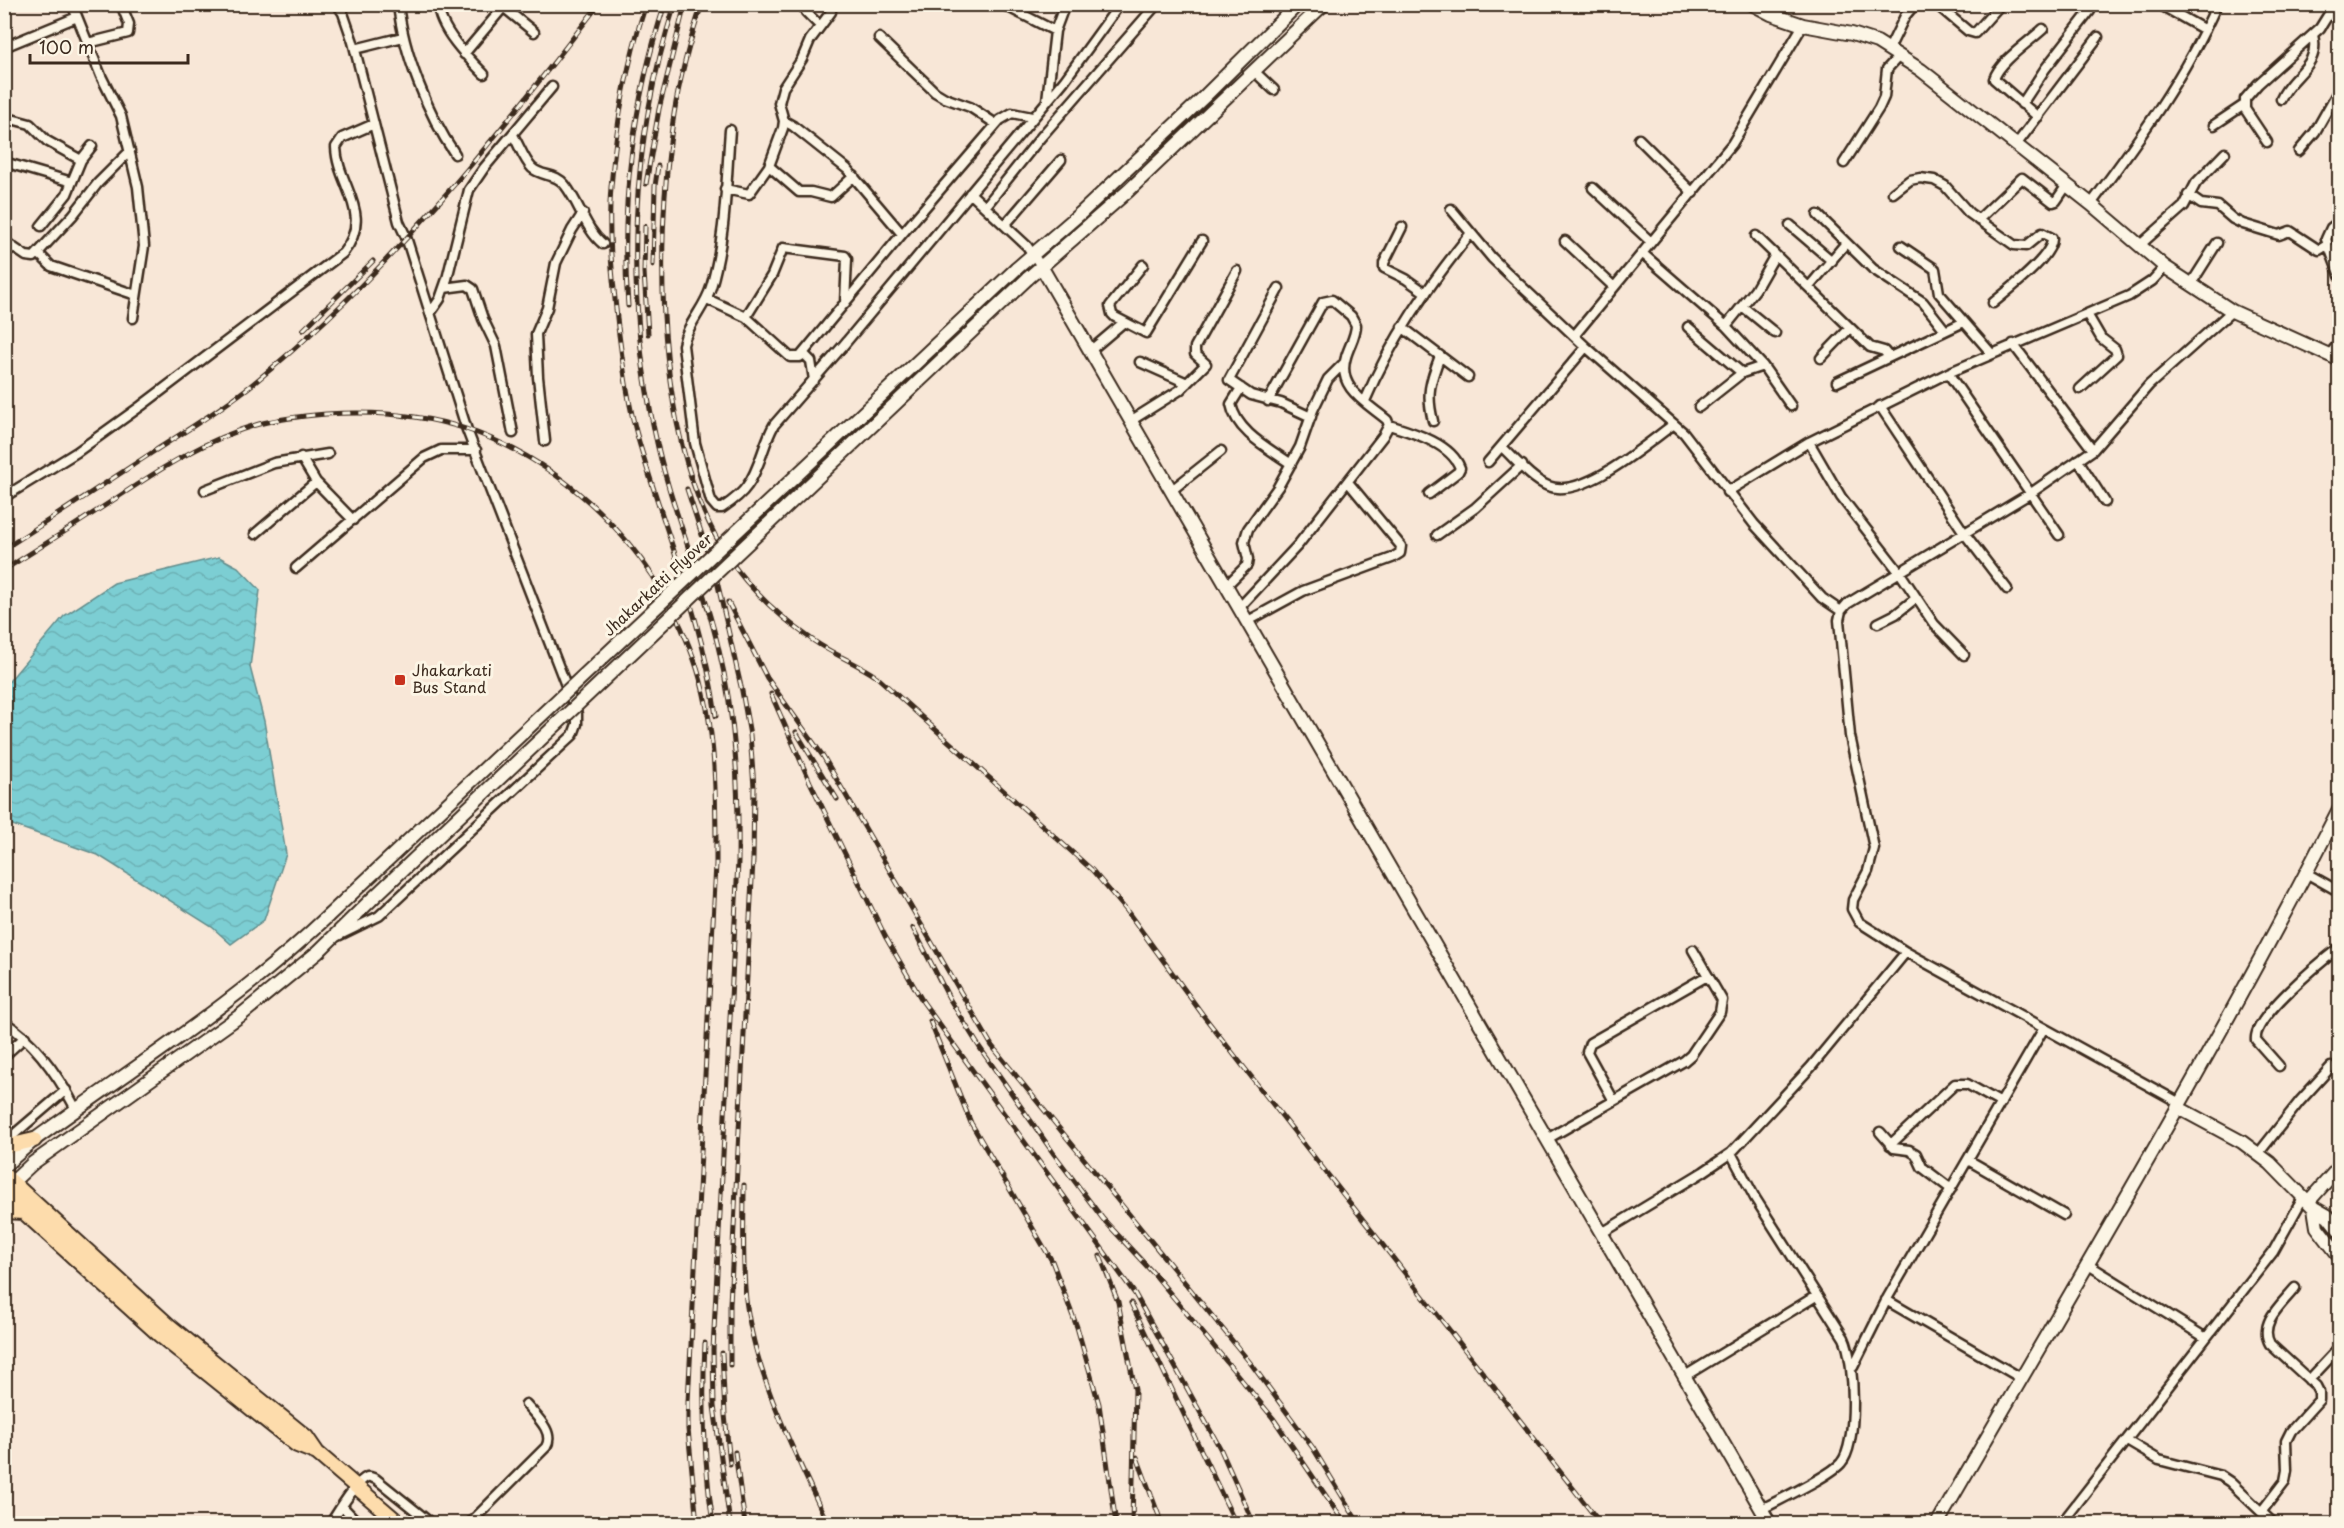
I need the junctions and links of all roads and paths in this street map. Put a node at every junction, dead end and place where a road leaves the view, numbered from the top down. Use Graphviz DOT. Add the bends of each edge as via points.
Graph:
graph roads {
  1 [pos="121,4"];
  2 [pos="337,4"];
  3 [pos="398,4"];
  4 [pos="438,4"];
  5 [pos="805,4"];
  6 [pos="1002,4"];
  7 [pos="1065,4"];
  8 [pos="1120,4"];
  9 [pos="1157,4"];
  10 [pos="1324,4"];
  11 [pos="1752,4"];
  12 [pos="1915,4"];
  13 [pos="1936,4"];
  14 [pos="2001,4"];
  15 [pos="2092,4"];
  16 [pos="2159,4"];
  17 [pos="2217,4"];
  18 [pos="2335,4"];
  19 [pos="504,5"];
  20 [pos="1297,5"];
  21 [pos="76,6"];
  22 [pos="831,12"];
  23 [pos="77,17"];
  24 [pos="1310,19"];
  25 [pos="1803,25"];
  26 [pos="820,26"];
  27 [pos="2043,29"];
  28 [pos="2205,30"];
  29 [pos="1054,31"];
  30 [pos="534,32"];
  31 [pos="2313,35"];
  32 [pos="403,37"];
  33 [pos="2097,37"];
  34 [pos="879,38"];
  35 [pos="88,43"];
  36 [pos="4,47"];
  37 [pos="355,49"];
  38 [pos="1894,52"];
  39 [pos="464,54"];
  40 [pos="1256,72"];
  41 [pos="484,74"];
  42 [pos="552,87"];
  43 [pos="2340,88"];
  44 [pos="1274,90"];
  45 [pos="2281,99"];
  46 [pos="1047,100"];
  47 [pos="2022,104"];
  48 [pos="2244,105"];
  49 [pos="4,117"];
  50 [pos="1032,117"];
  51 [pos="2038,117"];
  52 [pos="784,121"];
  53 [pos="374,124"];
  54 [pos="996,124"];
  55 [pos="2214,125"];
  56 [pos="730,130"];
  57 [pos="513,135"];
  58 [pos="1639,140"];
  59 [pos="2267,142"];
  60 [pos="2016,145"];
  61 [pos="92,146"];
  62 [pos="130,151"];
  63 [pos="2299,151"];
  64 [pos="2225,153"];
  65 [pos="455,154"];
  66 [pos="81,160"];
  67 [pos="1061,160"];
  68 [pos="4,162"];
  69 [pos="1844,163"];
  70 [pos="769,166"];
  71 [pos="854,176"];
  72 [pos="72,182"];
  73 [pos="2067,185"];
  74 [pos="1593,188"];
  75 [pos="725,189"];
  76 [pos="970,193"];
  77 [pos="1893,193"];
  78 [pos="1693,194"];
  79 [pos="2188,195"];
  80 [pos="2091,204"];
  81 [pos="985,207"];
  82 [pos="1450,209"];
  83 [pos="583,213"];
  84 [pos="1818,215"];
  85 [pos="1978,220"];
  86 [pos="2340,221"];
  87 [pos="1005,225"];
  88 [pos="1790,225"];
  89 [pos="42,226"];
  90 [pos="1402,227"];
  91 [pos="1471,233"];
  92 [pos="902,234"];
  93 [pos="1756,236"];
  94 [pos="4,241"];
  95 [pos="1202,242"];
  96 [pos="1565,242"];
  97 [pos="1651,242"];
  98 [pos="1846,243"];
  99 [pos="2217,243"];
  100 [pos="603,244"];
  101 [pos="2140,245"];
  102 [pos="2327,245"];
  103 [pos="1901,246"];
  104 [pos="1032,253"];
  105 [pos="1642,253"];
  106 [pos="38,254"];
  107 [pos="1775,255"];
  108 [pos="1832,261"];
  109 [pos="1143,265"];
  110 [pos="1041,266"];
  111 [pos="2165,267"];
  112 [pos="1237,271"];
  113 [pos="2340,276"];
  114 [pos="2191,284"];
  115 [pos="1614,287"];
  116 [pos="1809,287"];
  117 [pos="444,288"];
  118 [pos="1279,288"];
  119 [pos="1425,293"];
  120 [pos="136,295"];
  121 [pos="707,299"];
  122 [pos="845,303"];
  123 [pos="1993,303"];
  124 [pos="1742,306"];
  125 [pos="2232,311"];
  126 [pos="431,312"];
  127 [pos="2087,314"];
  128 [pos="746,316"];
  129 [pos="133,318"];
  130 [pos="1124,322"];
  131 [pos="1964,322"];
  132 [pos="1726,326"];
  133 [pos="1402,327"];
  134 [pos="1688,327"];
  135 [pos="1850,328"];
  136 [pos="1945,330"];
  137 [pos="1775,333"];
  138 [pos="1574,336"];
  139 [pos="2340,342"];
  140 [pos="2013,344"];
  141 [pos="1586,347"];
  142 [pos="1091,350"];
  143 [pos="804,354"];
  144 [pos="1992,354"];
  145 [pos="1440,356"];
  146 [pos="1889,357"];
  147 [pos="1821,358"];
  148 [pos="2334,358"];
  149 [pos="1140,362"];
  150 [pos="1344,363"];
  151 [pos="1763,366"];
  152 [pos="1742,373"];
  153 [pos="1948,373"];
  154 [pos="1468,377"];
  155 [pos="814,380"];
  156 [pos="1837,382"];
  157 [pos="1187,383"];
  158 [pos="1241,388"];
  159 [pos="2080,389"];
  160 [pos="1268,401"];
  161 [pos="1365,401"];
  162 [pos="1791,406"];
  163 [pos="1880,406"];
  164 [pos="1699,407"];
  165 [pos="1311,417"];
  166 [pos="1132,420"];
  167 [pos="1433,421"];
  168 [pos="1674,424"];
  169 [pos="1389,425"];
  170 [pos="513,433"];
  171 [pos="545,441"];
  172 [pos="1809,442"];
  173 [pos="1502,447"];
  174 [pos="476,450"];
  175 [pos="2093,450"];
  176 [pos="1221,451"];
  177 [pos="328,454"];
  178 [pos="302,457"];
  179 [pos="2078,460"];
  180 [pos="1488,462"];
  181 [pos="1291,464"];
  182 [pos="1522,465"];
  183 [pos="316,482"];
  184 [pos="1348,482"];
  185 [pos="205,490"];
  186 [pos="1172,490"];
  187 [pos="1727,492"];
  188 [pos="2031,493"];
  189 [pos="1429,494"];
  190 [pos="4,497"];
  191 [pos="2105,502"];
  192 [pos="353,520"];
  193 [pos="255,534"];
  194 [pos="1965,534"];
  195 [pos="1437,535"];
  196 [pos="2059,535"];
  197 [pos="296,568"];
  198 [pos="1900,573"];
  199 [pos="1227,585"];
  200 [pos="2007,589"];
  201 [pos="1916,598"];
  202 [pos="1240,608"];
  203 [pos="1842,611"];
  204 [pos="1248,621"];
  205 [pos="1878,623"];
  206 [pos="1964,655"];
  207 [pos="2340,807"];
  208 [pos="2306,873"];
  209 [pos="2340,892"];
  210 [pos="332,938"];
  211 [pos="2340,946"];
  212 [pos="1693,950"];
  213 [pos="1906,951"];
  214 [pos="1707,976"];
  215 [pos="4,1022"];
  216 [pos="2044,1028"];
  217 [pos="25,1037"];
  218 [pos="4,1056"];
  219 [pos="2279,1066"];
  220 [pos="2331,1067"];
  221 [pos="66,1090"];
  222 [pos="1614,1101"];
  223 [pos="2001,1103"];
  224 [pos="2179,1105"];
  225 [pos="76,1109"];
  226 [pos="1880,1132"];
  227 [pos="1547,1139"];
  228 [pos="34,1140"];
  229 [pos="4,1145"];
  230 [pos="1890,1145"];
  231 [pos="1731,1153"];
  232 [pos="2258,1154"];
  233 [pos="1968,1160"];
  234 [pos="4,1166"];
  235 [pos="2340,1166"];
  236 [pos="7,1185"];
  237 [pos="1951,1189"];
  238 [pos="2309,1202"];
  239 [pos="4,1211"];
  240 [pos="24,1212"];
  241 [pos="2064,1215"];
  242 [pos="2340,1231"];
  243 [pos="1602,1233"];
  244 [pos="2340,1257"];
  245 [pos="2087,1264"];
  246 [pos="2295,1288"];
  247 [pos="1816,1296"];
  248 [pos="1886,1300"];
  249 [pos="2206,1338"];
  250 [pos="2340,1347"];
  251 [pos="1852,1368"];
  252 [pos="1685,1377"];
  253 [pos="2021,1378"];
  254 [pos="2309,1380"];
  255 [pos="526,1404"];
  256 [pos="2127,1441"];
  257 [pos="316,1453"];
  258 [pos="360,1490"];
  259 [pos="342,1506"];
  260 [pos="1762,1509"];
  261 [pos="2262,1511"];
  262 [pos="330,1524"];
  263 [pos="359,1524"];
  264 [pos="400,1524"];
  265 [pos="432,1524"];
  266 [pos="470,1524"];
  267 [pos="1770,1524"];
  268 [pos="1937,1524"];
  269 [pos="2061,1524"];
  270 [pos="2274,1524"];
  1 -- 35 [label="street" via="129,24 128,33"];
  2 -- 37 [label="street"];
  3 -- 32 [label="street"];
  4 -- 39 [label="street" via="440,16"];
  5 -- 26 [label="street" via="806,12"];
  6 -- 29 [label="street"];
  7 -- 29 [label="street"];
  8 -- 46 [label="street"];
  9 -- 81 [label="street"];
  10 -- 24 [label="main road, Jhakarkatti Flyover"];
  11 -- 25 [label="main road"];
  12 -- 38 [label="street" via="1905,16"];
  13 -- 14 [label="street" via="1975,33"];
  15 -- 47 [label="street"];
  16 -- 28 [label="street"];
  17 -- 28 [label="street"];
  18 -- 31 [label="street"];
  19 -- 30 [label="street"];
  19 -- 39 [label="street"];
  20 -- 24 [label="street"];
  20 -- 104 [label="main road, Jhakarkatti Flyover" via="1091,204"];
  21 -- 23 [label="street"];
  22 -- 26 [label="street"];
  23 -- 35 [label="street"];
  23 -- 36 [label="street"];
  24 -- 40 [label="main road, Jhakarkatti Flyover"];
  25 -- 38 [label="main road" via="1852,33"];
  25 -- 78 [label="street" via="1743,127"];
  26 -- 52 [label="street" via="780,93 779,108"];
  27 -- 47 [label="street" via="1995,76 1996,82"];
  28 -- 80 [label="street" via="2144,132"];
  29 -- 46 [label="street"];
  31 -- 45 [label="street" via="2311,60"];
  31 -- 48 [label="street" via="2249,93"];
  32 -- 37 [label="street"];
  32 -- 65 [label="street" via="411,64"];
  33 -- 51 [label="street"];
  34 -- 54 [label="street" via="935,92"];
  35 -- 62 [label="street" via="118,107"];
  37 -- 53 [label="street"];
  38 -- 60 [label="main road"];
  38 -- 69 [label="street" via="1887,69 1884,97"];
  39 -- 41 [label="street"];
  40 -- 44 [label="street"];
  40 -- 110 [label="main road, Jhakarkatti Flyover"];
  42 -- 57 [label="street"];
  43 -- 63 [label="street" via="2315,132"];
  46 -- 50 [label="street"];
  47 -- 51 [label="street"];
  48 -- 55 [label="street"];
  48 -- 59 [label="street"];
  49 -- 66 [label="street" via="30,124 47,141"];
  50 -- 54 [label="street" via="1012,113"];
  50 -- 76 [label="street"];
  51 -- 60 [label="street"];
  52 -- 70 [label="street"];
  52 -- 71 [label="street"];
  53 -- 126 [label="street" via="399,222"];
  53 -- 190 [label="street" via="342,138 336,147 356,217 354,238 343,254 77,452"];
  54 -- 92 [label="street"];
  56 -- 75 [label="street"];
  57 -- 83 [label="street" via="532,168 560,179"];
  57 -- 117 [label="street" via="469,190"];
  58 -- 78 [label="street"];
  60 -- 73 [label="main road"];
  61 -- 66 [label="street"];
  62 -- 106 [label="street"];
  62 -- 120 [label="street" via="144,236"];
  64 -- 79 [label="street"];
  66 -- 72 [label="street"];
  67 -- 87 [label="street"];
  68 -- 72 [label="street"];
  70 -- 71 [label="street" via="799,192 828,198"];
  70 -- 75 [label="street" via="752,193"];
  71 -- 92 [label="street"];
  72 -- 89 [label="street"];
  73 -- 80 [label="main road"];
  73 -- 85 [label="street" via="2054,202 2022,178"];
  74 -- 97 [label="street"];
  75 -- 121 [label="street" via="722,232"];
  76 -- 81 [label="street"];
  76 -- 155 [label="street"];
  77 -- 85 [label="street" via="1910,180 1934,180 1946,186"];
  78 -- 97 [label="street"];
  79 -- 101 [label="street" via="2184,206"];
  79 -- 102 [label="street" via="2201,204 2218,206 2243,224 2279,235 2290,231 2319,250"];
  80 -- 101 [label="main road"];
  81 -- 87 [label="street"];
  82 -- 91 [label="street"];
  83 -- 100 [label="street" via="591,233"];
  83 -- 171 [label="street" via="556,263 547,308 536,334"];
  84 -- 98 [label="street"];
  85 -- 123 [label="street" via="2020,247 2042,233 2053,241 2036,265"];
  86 -- 102 [label="street" via="2326,234"];
  87 -- 104 [label="street"];
  88 -- 108 [label="street"];
  90 -- 119 [label="street" via="1384,268"];
  91 -- 119 [label="street"];
  91 -- 138 [label="street"];
  92 -- 122 [label="street"];
  93 -- 107 [label="street"];
  94 -- 106 [label="street" via="29,258"];
  95 -- 130 [label="street" via="1146,333"];
  96 -- 115 [label="street"];
  97 -- 105 [label="street"];
  98 -- 108 [label="street"];
  98 -- 136 [label="street" via="1873,269 1923,302"];
  99 -- 114 [label="street"];
  101 -- 111 [label="main road"];
  102 -- 113 [label="street"];
  103 -- 131 [label="street" via="1935,269 1939,293"];
  104 -- 110 [label="street"];
  104 -- 225 [label="main road, Jhakarkatti Flyover, bridge" via="304,939 167,1047"];
  105 -- 115 [label="street"];
  105 -- 132 [label="street"];
  106 -- 120 [label="street" via="51,266"];
  107 -- 116 [label="street"];
  107 -- 124 [label="street"];
  108 -- 116 [label="street"];
  109 -- 130 [label="street" via="1110,306 1112,314"];
  110 -- 142 [label="main road"];
  110 -- 210 [label="main road, Jhakarkatti Flyover, bridge"];
  111 -- 114 [label="main road"];
  111 -- 127 [label="street" via="2142,289"];
  112 -- 157 [label="street" via="1195,347 1195,354 1206,364"];
  114 -- 125 [label="main road"];
  115 -- 138 [label="street"];
  116 -- 135 [label="street"];
  117 -- 126 [label="street"];
  117 -- 170 [label="street" via="467,285 473,289 496,346"];
  118 -- 158 [label="street" via="1229,380"];
  119 -- 133 [label="street"];
  120 -- 129 [label="street"];
  121 -- 128 [label="street"];
  121 -- 155 [label="street" via="683,345 695,443 714,507 722,508 745,489 774,426"];
  122 -- 128 [label="street" via="845,256 783,248 772,275"];
  122 -- 143 [label="street"];
  124 -- 132 [label="street"];
  124 -- 137 [label="street"];
  125 -- 148 [label="main road"];
  125 -- 175 [label="street" via="2150,385"];
  126 -- 174 [label="street"];
  127 -- 140 [label="street"];
  127 -- 159 [label="street" via="2117,355"];
  128 -- 143 [label="street" via="790,357"];
  130 -- 142 [label="street"];
  131 -- 136 [label="street"];
  131 -- 144 [label="street"];
  132 -- 151 [label="street"];
  133 -- 145 [label="street"];
  133 -- 161 [label="street"];
  134 -- 152 [label="street"];
  135 -- 146 [label="street" via="1870,347"];
  135 -- 147 [label="street"];
  136 -- 146 [label="street"];
  138 -- 141 [label="street"];
  139 -- 148 [label="street"];
  140 -- 144 [label="street"];
  140 -- 175 [label="street"];
  141 -- 168 [label="street"];
  141 -- 173 [label="street"];
  142 -- 166 [label="main road"];
  143 -- 155 [label="street" via="811,361"];
  144 -- 153 [label="street"];
  145 -- 154 [label="street"];
  145 -- 167 [label="street" via="1428,387"];
  146 -- 156 [label="street"];
  149 -- 157 [label="street"];
  150 -- 160 [label="street" via="1356,325 1332,300 1325,300"];
  150 -- 161 [label="street" via="1350,390"];
  150 -- 165 [label="street" via="1328,379"];
  151 -- 152 [label="street"];
  151 -- 162 [label="street"];
  152 -- 164 [label="street"];
  153 -- 163 [label="street"];
  153 -- 188 [label="street"];
  157 -- 166 [label="street"];
  158 -- 160 [label="street"];
  158 -- 181 [label="street" via="1231,404 1233,412 1252,436"];
  160 -- 165 [label="street"];
  161 -- 169 [label="street"];
  163 -- 172 [label="street"];
  163 -- 194 [label="street"];
  165 -- 181 [label="street"];
  166 -- 186 [label="main road"];
  168 -- 182 [label="street" via="1591,482 1580,485 1550,487"];
  168 -- 187 [label="street"];
  169 -- 184 [label="street"];
  169 -- 189 [label="street" via="1438,445 1459,465 1454,476"];
  172 -- 187 [label="street"];
  172 -- 198 [label="street" via="1841,497"];
  173 -- 180 [label="street"];
  173 -- 182 [label="street"];
  174 -- 192 [label="street" via="450,449 424,458"];
  174 -- 210 [label="street" via="578,724 573,735 379,916"];
  175 -- 179 [label="street"];
  176 -- 186 [label="street"];
  177 -- 178 [label="street"];
  178 -- 183 [label="street"];
  178 -- 185 [label="street" via="274,463"];
  179 -- 188 [label="street"];
  179 -- 191 [label="street"];
  181 -- 199 [label="street" via="1248,529 1244,542 1247,565"];
  182 -- 195 [label="street" via="1475,508"];
  183 -- 192 [label="street"];
  183 -- 193 [label="street"];
  184 -- 202 [label="street" via="1298,545"];
  184 -- 204 [label="street" via="1401,546 1400,553 1294,595"];
  186 -- 199 [label="main road"];
  187 -- 203 [label="street" via="1822,598"];
  188 -- 194 [label="street"];
  188 -- 196 [label="street"];
  192 -- 197 [label="street"];
  194 -- 198 [label="street"];
  194 -- 200 [label="street"];
  198 -- 201 [label="street"];
  198 -- 203 [label="street" via="1847,604"];
  199 -- 202 [label="main road"];
  201 -- 205 [label="street"];
  201 -- 206 [label="street"];
  202 -- 204 [label="main road"];
  203 -- 213 [label="street" via="1839,620 1845,704 1874,848 1852,909 1859,922"];
  204 -- 227 [label="main road"];
  207 -- 208 [label="main road"];
  208 -- 209 [label="street"];
  208 -- 224 [label="main road"];
  210 -- 236 [label="main road, Jhakarkatti Flyover" via="241,1015"];
  211 -- 219 [label="street" via="2287,991 2257,1031 2256,1040"];
  212 -- 214 [label="street"];
  213 -- 216 [label="street"];
  213 -- 231 [label="street" via="1811,1067"];
  214 -- 222 [label="street" via="1722,1006 1691,1055"];
  214 -- 222 [label="street" via="1590,1043 1587,1052"];
  215 -- 217 [label="street"];
  216 -- 223 [label="street"];
  216 -- 224 [label="street"];
  217 -- 218 [label="street"];
  217 -- 221 [label="street"];
  220 -- 232 [label="street"];
  221 -- 225 [label="street"];
  221 -- 229 [label="street"];
  222 -- 227 [label="street"];
  223 -- 230 [label="street" via="1967,1084 1955,1084"];
  223 -- 233 [label="street"];
  224 -- 232 [label="main road"];
  224 -- 245 [label="main road"];
  225 -- 228 [label="main road, Jhakarkatti Flyover"];
  226 -- 230 [label="street"];
  227 -- 243 [label="main road"];
  228 -- 229 [label="main road"];
  228 -- 234 [label="main road, Jhakarkatti Flyover"];
  230 -- 237 [label="street" via="1914,1152 1922,1167"];
  231 -- 243 [label="street"];
  231 -- 247 [label="street"];
  232 -- 238 [label="main road"];
  233 -- 237 [label="street"];
  233 -- 241 [label="street"];
  235 -- 238 [label="main road"];
  236 -- 240 [label="main road"];
  236 -- 257 [label="main road" via="168,1325 306,1437"];
  237 -- 248 [label="street"];
  238 -- 242 [label="main road"];
  238 -- 244 [label="main road" via="2317,1227"];
  238 -- 249 [label="street"];
  239 -- 240 [label="main road"];
  240 -- 257 [label="main road" via="160,1335 297,1445"];
  243 -- 252 [label="main road"];
  245 -- 249 [label="street"];
  245 -- 253 [label="main road"];
  246 -- 254 [label="street" via="2266,1324 2266,1337"];
  247 -- 251 [label="street" via="1849,1349"];
  247 -- 252 [label="street"];
  248 -- 251 [label="street"];
  248 -- 253 [label="street"];
  249 -- 256 [label="street"];
  250 -- 254 [label="street"];
  251 -- 260 [label="street" via="1851,1441 1840,1465"];
  252 -- 260 [label="main road"];
  253 -- 268 [label="main road"];
  254 -- 261 [label="street" via="2319,1392 2319,1400 2290,1431 2285,1481"];
  255 -- 266 [label="street" via="549,1433 550,1440"];
  256 -- 261 [label="street" via="2159,1460 2221,1476"];
  256 -- 269 [label="street"];
  257 -- 258 [label="main road"];
  258 -- 259 [label="street"];
  258 -- 264 [label="main road"];
  258 -- 265 [label="street" via="365,1478 376,1479"];
  259 -- 262 [label="street"];
  259 -- 263 [label="street"];
  260 -- 267 [label="main road"];
  261 -- 270 [label="street"];
}
